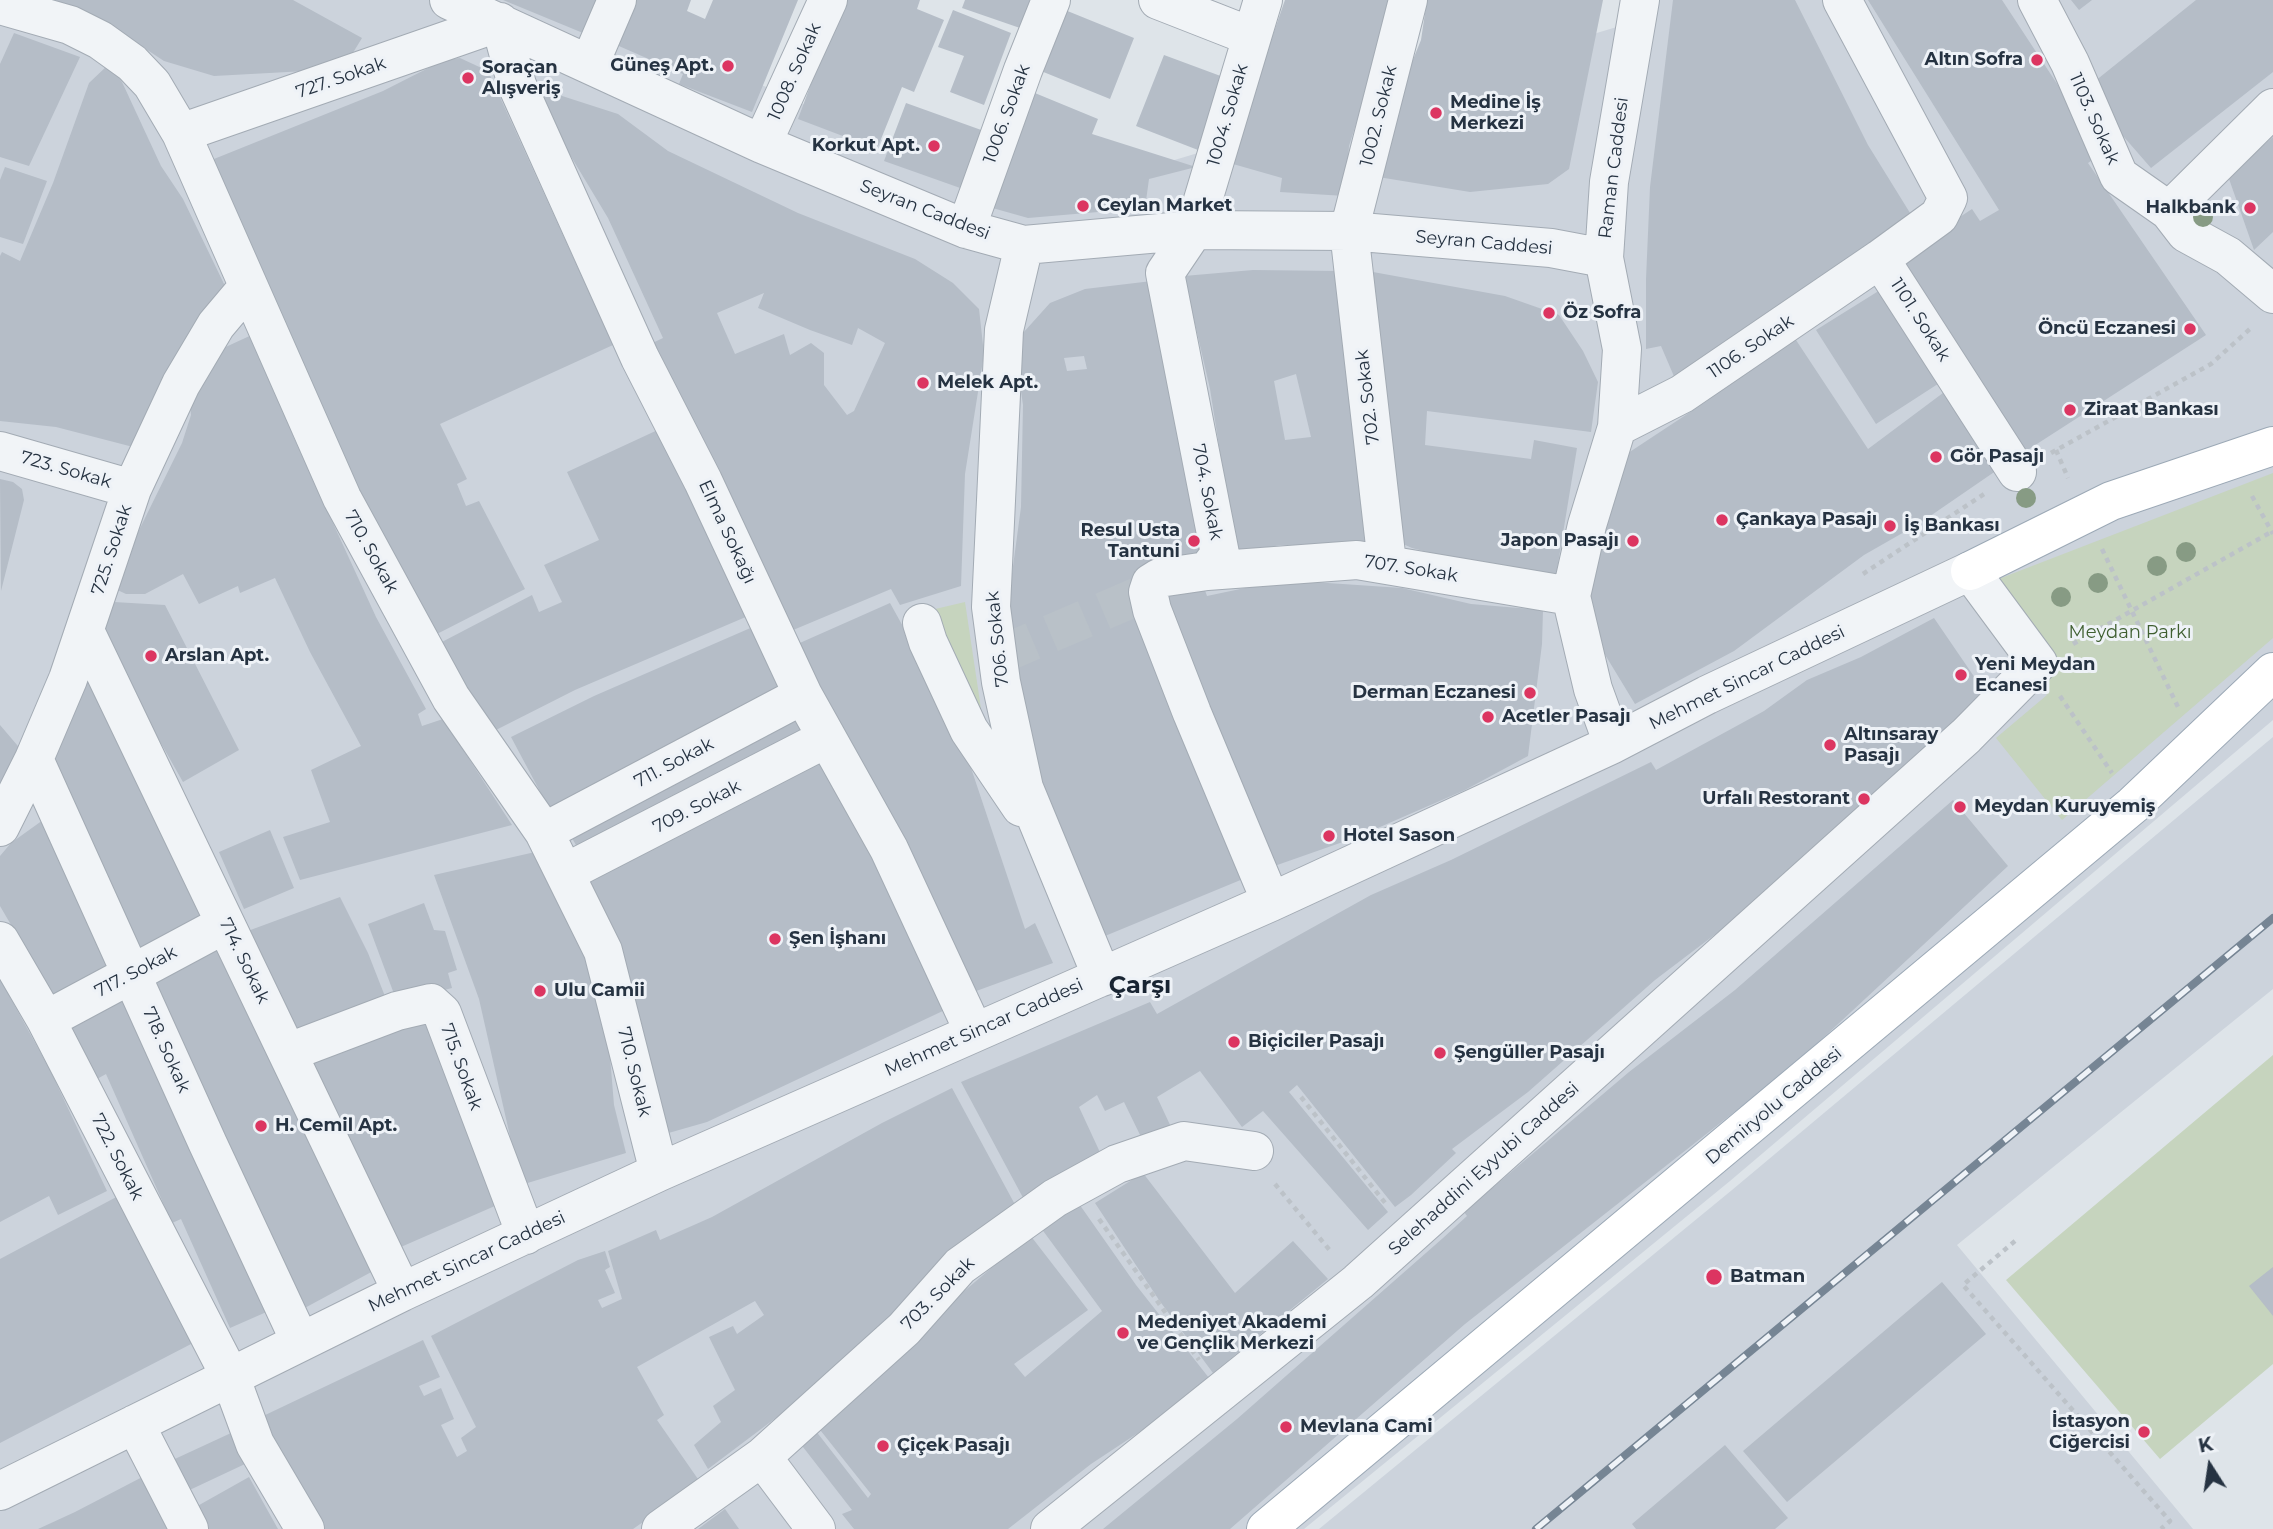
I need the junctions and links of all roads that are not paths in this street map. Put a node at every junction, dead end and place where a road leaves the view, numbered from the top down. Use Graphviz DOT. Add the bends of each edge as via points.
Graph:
graph roads {
  1 [pos="449,0"];
  2 [pos="617,0"];
  3 [pos="828,0"];
  4 [pos="1051,0"];
  5 [pos="1157,0"];
  6 [pos="1263,0"];
  7 [pos="1408,0"];
  8 [pos="1640,0"];
  9 [pos="1842,0"];
  10 [pos="2037,0"];
  11 [pos="0,5"];
  12 [pos="500,22"];
  13 [pos="1250,37"];
  14 [pos="590,63"];
  15 [pos="2273,108"];
  16 [pos="181,133"];
  17 [pos="762,144"];
  18 [pos="2169,211"];
  19 [pos="966,229"];
  20 [pos="1195,230"];
  21 [pos="1349,231"];
  22 [pos="1024,245"];
  23 [pos="1604,258"];
  24 [pos="1880,258"];
  25 [pos="248,287"];
  26 [pos="2273,294"];
  27 [pos="1617,427"];
  28 [pos="2273,446"];
  29 [pos="0,451"];
  30 [pos="2017,472"];
  31 [pos="132,489"];
  32 [pos="1387,564"];
  33 [pos="1207,571"];
  34 [pos="1970,571"];
  35 [pos="1571,596"];
  36 [pos="922,623"];
  37 [pos="85,631"];
  38 [pos="2273,672"];
  39 [pos="803,695"];
  40 [pos="827,738"];
  41 [pos="1613,744"];
  42 [pos="34,759"];
  43 [pos="0,827"];
  44 [pos="544,832"];
  45 [pos="1044,836"];
  46 [pos="565,873"];
  47 [pos="1271,902"];
  48 [pos="225,924"];
  49 [pos="0,941"];
  50 [pos="133,974"];
  51 [pos="1102,976"];
  52 [pos="46,1020"];
  53 [pos="974,1032"];
  54 [pos="289,1052"];
  55 [pos="1254,1151"];
  56 [pos="659,1172"];
  57 [pos="526,1235"];
  58 [pos="402,1292"];
  59 [pos="300,1341"];
  60 [pos="230,1376"];
  61 [pos="135,1424"];
  62 [pos="762,1457"];
  63 [pos="0,1491"];
  64 [pos="189,1529"];
  65 [pos="306,1529"];
  66 [pos="661,1529"];
  67 [pos="816,1529"];
  68 [pos="1050,1529"];
  69 [pos="1266,1529"];
  1 -- 12 [label="street, Seyran Caddesi"];
  2 -- 14 [label="street"];
  3 -- 17 [label="street, 1008. Sokak"];
  4 -- 19 [label="street, 1006. Sokak"];
  5 -- 13 [label="street"];
  6 -- 13 [label="street, 1004. Sokak"];
  7 -- 21 [label="street, 1002. Sokak"];
  8 -- 23 [label="street, Raman Caddesi" via="1609,182"];
  9 -- 24 [label="street, 1101. Sokak" via="1948,198 1939,216"];
  10 -- 18 [label="street, 1103. Sokak" via="2119,176"];
  11 -- 16 [label="street, 710. Sokak" via="70,25 100,40 152,84"];
  12 -- 14 [label="street, Seyran Caddesi"];
  12 -- 16 [label="street, 727. Sokak"];
  12 -- 39 [label="street, Elma Sokağı" via="523,98 640,358"];
  13 -- 20 [label="street, 1004. Sokak"];
  14 -- 17 [label="street, Seyran Caddesi"];
  15 -- 18 [label="street"];
  16 -- 25 [label="street, 710. Sokak"];
  17 -- 19 [label="street, Seyran Caddesi"];
  18 -- 26 [label="street, 1103. Sokak" via="2186,233 2228,256"];
  19 -- 22 [label="street, Seyran Caddesi"];
  20 -- 21 [label="street, Seyran Caddesi"];
  20 -- 22 [label="street, Seyran Caddesi"];
  20 -- 33 [label="street, 704. Sokak" via="1166,273 1220,554"];
  21 -- 23 [label="street, Seyran Caddesi" via="1551,248"];
  21 -- 32 [label="street, 702. Sokak"];
  22 -- 45 [label="street, 706. Sokak" via="1004,330 991,607 1001,682 1024,788"];
  23 -- 27 [label="street, Raman Caddesi" via="1622,349"];
  24 -- 27 [label="street, 1106. Sokak" via="1682,394"];
  24 -- 30 [label="street, 1101. Sokak"];
  25 -- 31 [label="street, 725. Sokak" via="216,325 181,384"];
  25 -- 44 [label="street, 710. Sokak" via="348,510 451,698"];
  27 -- 35 [label="street, Raman Caddesi"];
  28 -- 34 [label="main road" via="2111,501"];
  29 -- 31 [label="street, 723. Sokak"];
  31 -- 37 [label="street, 725. Sokak"];
  32 -- 33 [label="street, 707. Sokak" via="1357,560"];
  32 -- 35 [label="street, 707. Sokak"];
  33 -- 47 [label="street" via="1159,578 1148,592 1192,713"];
  34 -- 41 [label="street, Mehmet Sincar Caddesi"];
  34 -- 68 [label="street, Selehaddini Eyyubi Caddesi" via="2038,663 1966,736 1412,1234"];
  35 -- 41 [label="street, Raman Caddesi" via="1593,689"];
  36 -- 45 [label="street" via="969,730"];
  37 -- 42 [label="street, 725. Sokak"];
  37 -- 48 [label="street, 714. Sokak"];
  38 -- 69 [label="main road, Demiryolu Caddesi" via="2133,805"];
  39 -- 40 [label="street, Elma Sokağı"];
  39 -- 44 [label="street, 711. Sokak"];
  40 -- 46 [label="street, 709. Sokak"];
  40 -- 53 [label="street, Elma Sokağı" via="889,849"];
  41 -- 47 [label="street, Mehmet Sincar Caddesi"];
  42 -- 43 [label="street, 725. Sokak"];
  42 -- 50 [label="street, 718. Sokak"];
  44 -- 46 [label="street, 710. Sokak"];
  45 -- 51 [label="street, 706. Sokak"];
  46 -- 56 [label="street, 710. Sokak" via="603,951"];
  47 -- 51 [label="street, Mehmet Sincar Caddesi"];
  48 -- 50 [label="street, 717. Sokak"];
  48 -- 54 [label="street, 714. Sokak"];
  49 -- 52 [label="street, 722. Sokak"];
  50 -- 52 [label="street, 717. Sokak"];
  50 -- 59 [label="street, 718. Sokak"];
  51 -- 53 [label="street, Mehmet Sincar Caddesi"];
  52 -- 60 [label="street, 722. Sokak"];
  53 -- 56 [label="street, Mehmet Sincar Caddesi"];
  54 -- 57 [label="street, 715. Sokak" via="397,1011 431,1003 442,1013"];
  54 -- 58 [label="street, 714. Sokak"];
  55 -- 62 [label="street, 703. Sokak" via="1184,1141 1117,1164 1073,1188 960,1266 904,1329"];
  56 -- 57 [label="street, Mehmet Sincar Caddesi"];
  57 -- 58 [label="street, Mehmet Sincar Caddesi"];
  58 -- 59 [label="street, Mehmet Sincar Caddesi"];
  59 -- 60 [label="street, Mehmet Sincar Caddesi"];
  60 -- 61 [label="street, Mehmet Sincar Caddesi"];
  60 -- 65 [label="street, 722. Sokak" via="255,1444"];
  61 -- 63 [label="street, Mehmet Sincar Caddesi"];
  61 -- 64 [label="street"];
  62 -- 66 [label="street, 703. Sokak"];
  62 -- 67 [label="street"];
}
